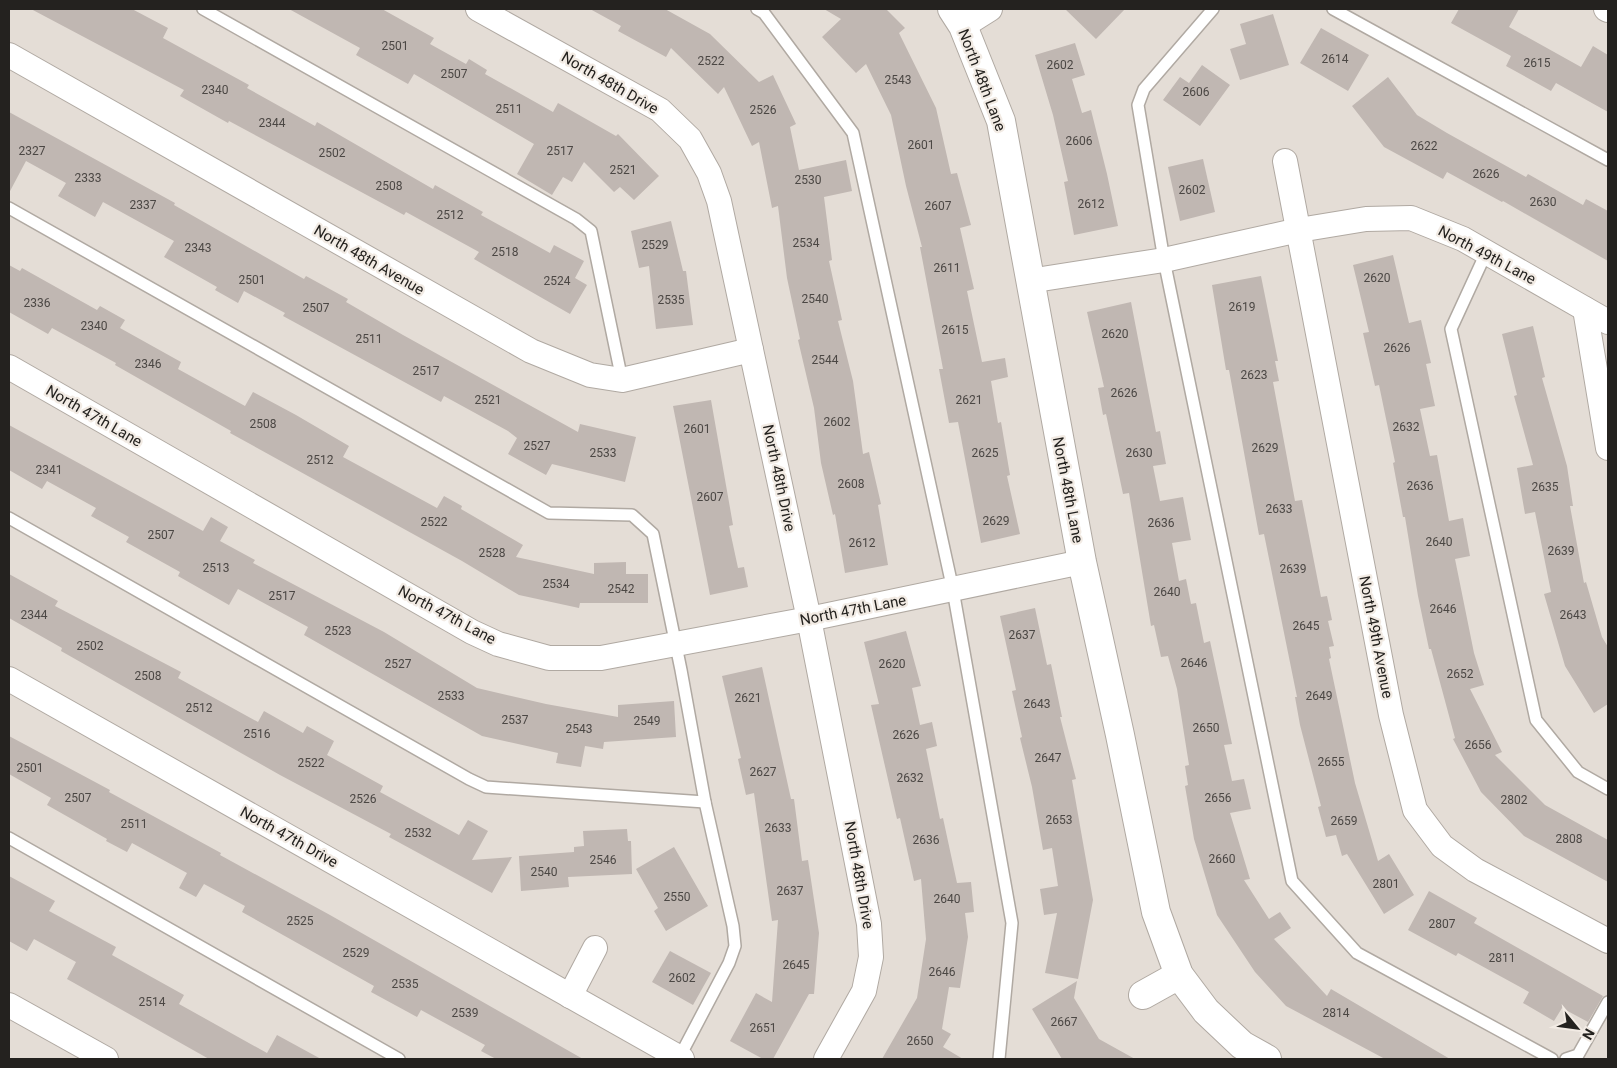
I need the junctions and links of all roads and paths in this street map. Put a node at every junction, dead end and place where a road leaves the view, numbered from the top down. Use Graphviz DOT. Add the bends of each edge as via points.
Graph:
graph roads {
  1 [pos="203,9"];
  2 [pos="478,9"];
  3 [pos="757,9"];
  4 [pos="990,9"];
  5 [pos="1213,9"];
  6 [pos="1333,9"];
  7 [pos="957,17"];
  8 [pos="9,55"];
  9 [pos="1608,160"];
  10 [pos="1285,161"];
  11 [pos="9,208"];
  12 [pos="1298,230"];
  13 [pos="1486,252"];
  14 [pos="1164,260"];
  15 [pos="1029,281"];
  16 [pos="1586,309"];
  17 [pos="1608,322"];
  18 [pos="751,350"];
  19 [pos="9,367"];
  20 [pos="622,380"];
  21 [pos="1608,448"];
  22 [pos="9,518"];
  23 [pos="1082,562"];
  24 [pos="953,590"];
  25 [pos="809,619"];
  26 [pos="675,643"];
  27 [pos="9,679"];
  28 [pos="1608,789"];
  29 [pos="705,802"];
  30 [pos="9,838"];
  31 [pos="1608,941"];
  32 [pos="595,948"];
  33 [pos="1178,975"];
  34 [pos="1143,995"];
  35 [pos="570,996"];
  36 [pos="1608,1002"];
  37 [pos="9,1005"];
  38 [pos="681,1058"];
  39 [pos="106,1059"];
  40 [pos="399,1059"];
  41 [pos="826,1059"];
  42 [pos="999,1059"];
  43 [pos="1267,1059"];
  44 [pos="1552,1059"];
  45 [pos="1566,1059"];
  1 -- 20 [label="lane" via="576,219 591,231"];
  2 -- 18 [label="street, North 48th Drive" via="660,110 690,139 719,200"];
  3 -- 24 [label="lane" via="764,13 853,133"];
  4 -- 7 [label="street"];
  5 -- 14 [label="lane" via="1144,89 1138,105"];
  6 -- 9 [label="lane"];
  7 -- 15 [label="street, North 48th Lane" via="1001,122"];
  8 -- 20 [label="street, North 48th Avenue" via="531,351 590,375"];
  10 -- 12 [label="street"];
  11 -- 26 [label="lane" via="549,513 632,515 653,534"];
  12 -- 13 [label="street, North 49th Lane" via="1366,219 1411,218"];
  12 -- 14 [label="street, North 49th Lane"];
  12 -- 31 [label="street, North 49th Avenue" via="1391,715 1415,810 1442,846 1475,870"];
  13 -- 16 [label="street, North 49th Lane"];
  13 -- 28 [label="lane" via="1452,330 1536,720 1578,772"];
  14 -- 15 [label="street, North 49th Lane"];
  14 -- 44 [label="lane" via="1292,881 1357,953"];
  15 -- 23 [label="street, North 48th Lane"];
  16 -- 17 [label="street, North 49th Lane"];
  16 -- 21 [label="street"];
  18 -- 20 [label="street, North 48th Avenue"];
  18 -- 25 [label="street, North 48th Drive"];
  19 -- 26 [label="street, North 47th Lane" via="498,644 549,658 573,659 601,658"];
  22 -- 29 [label="lane" via="486,787"];
  23 -- 24 [label="street, North 47th Lane"];
  23 -- 33 [label="street, North 48th Lane" via="1156,912"];
  24 -- 25 [label="street, North 47th Lane"];
  24 -- 42 [label="lane" via="1012,924"];
  25 -- 26 [label="street, North 47th Lane"];
  25 -- 41 [label="street, North 48th Drive" via="869,924 871,957 864,991"];
  26 -- 29 [label="lane"];
  27 -- 35 [label="street, North 47th Drive"];
  29 -- 38 [label="lane" via="734,926 735,946"];
  30 -- 40 [label="lane"];
  32 -- 35 [label="street"];
  33 -- 34 [label="street"];
  33 -- 43 [label="street, North 48th Lane" via="1206,1011 1242,1045"];
  35 -- 38 [label="street, North 47th Drive"];
  36 -- 45 [label="lane" via="1578,1055"];
  37 -- 39 [label="street"];
}
